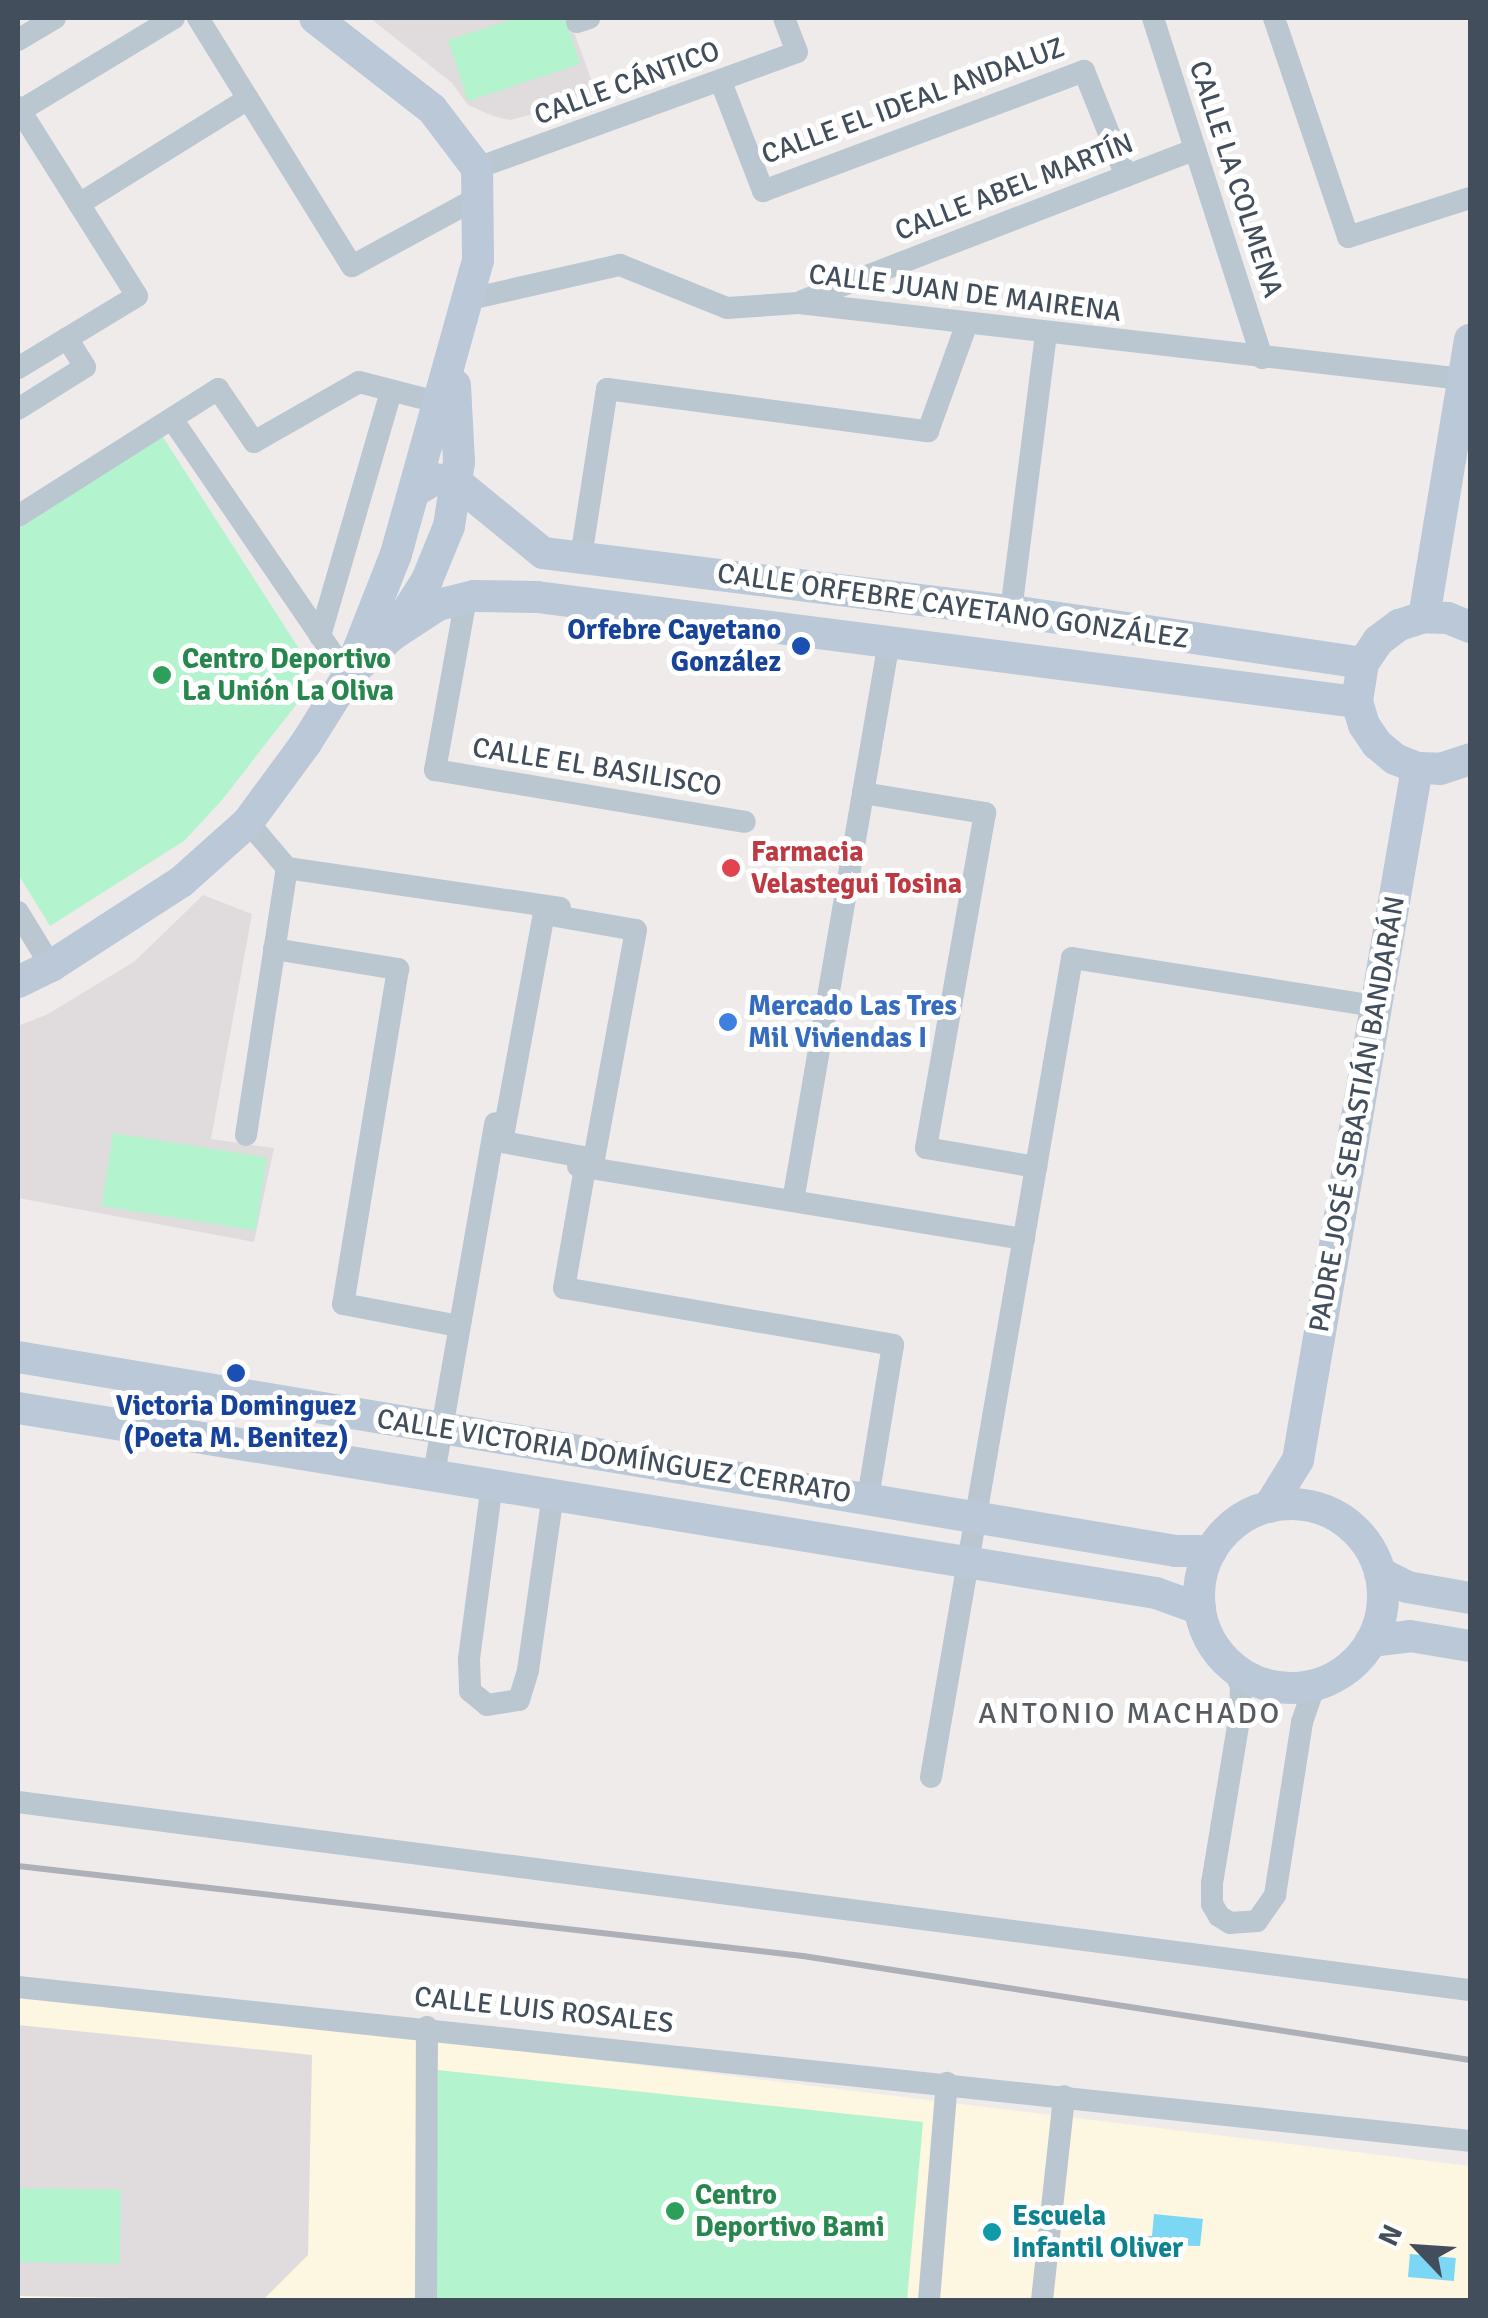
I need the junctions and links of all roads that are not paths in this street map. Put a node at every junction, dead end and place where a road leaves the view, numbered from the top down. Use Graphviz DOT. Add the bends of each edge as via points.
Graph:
graph roads {
  1 [pos="55,18"];
  2 [pos="174,18"];
  3 [pos="198,18"];
  4 [pos="315,18"];
  5 [pos="784,18"];
  6 [pos="1152,18"];
  7 [pos="1274,18"];
  8 [pos="18,40"];
  9 [pos="721,82"];
  10 [pos="248,98"];
  11 [pos="18,110"];
  12 [pos="1195,149"];
  13 [pos="1126,176"];
  14 [pos="477,183"];
  15 [pos="1470,198"];
  16 [pos="78,204"];
  17 [pos="470,299"];
  18 [pos="798,302"];
  19 [pos="967,323"];
  20 [pos="1046,333"];
  21 [pos="67,338"];
  22 [pos="1470,340"];
  23 [pos="1262,358"];
  24 [pos="454,360"];
  25 [pos="18,368"];
  26 [pos="1463,379"];
  27 [pos="391,390"];
  28 [pos="440,403"];
  29 [pos="18,409"];
  30 [pos="172,419"];
  31 [pos="456,482"];
  32 [pos="414,491"];
  33 [pos="18,516"];
  34 [pos="396,554"];
  35 [pos="582,558"];
  36 [pos="426,580"];
  37 [pos="470,597"];
  38 [pos="890,597"];
  39 [pos="928,600"];
  40 [pos="1011,611"];
  41 [pos="1424,617"];
  42 [pos="1470,627"];
  43 [pos="392,635"];
  44 [pos="320,636"];
  45 [pos="881,640"];
  46 [pos="934,648"];
  47 [pos="1363,662"];
  48 [pos="348,676"];
  49 [pos="1357,702"];
  50 [pos="1470,758"];
  51 [pos="1417,768"];
  52 [pos="864,793"];
  53 [pos="248,822"];
  54 [pos="745,822"];
  55 [pos="287,868"];
  56 [pos="532,903"];
  57 [pos="18,912"];
  58 [pos="274,949"];
  59 [pos="51,966"];
  60 [pos="18,982"];
  61 [pos="1376,1006"];
  62 [pos="246,1136"];
  63 [pos="496,1147"];
  64 [pos="1036,1167"];
  65 [pos="593,1169"];
  66 [pos="793,1201"];
  67 [pos="1024,1239"];
  68 [pos="458,1326"];
  69 [pos="18,1357"];
  70 [pos="18,1408"];
  71 [pos="442,1427"];
  72 [pos="1298,1460"];
  73 [pos="434,1474"];
  74 [pos="492,1484"];
  75 [pos="553,1494"];
  76 [pos="868,1498"];
  77 [pos="1269,1507"];
  78 [pos="1327,1511"];
  79 [pos="976,1517"];
  80 [pos="1212,1551"];
  81 [pos="968,1562"];
  82 [pos="1380,1574"];
  83 [pos="1470,1598"];
  84 [pos="1200,1609"];
  85 [pos="1372,1641"];
  86 [pos="1470,1646"];
  87 [pos="1232,1668"];
  88 [pos="1315,1685"];
  89 [pos="931,1777"];
  90 [pos="18,1802"];
  91 [pos="18,1987"];
  92 [pos="1470,1990"];
  93 [pos="427,2027"];
  94 [pos="947,2083"];
  95 [pos="1064,2096"];
  96 [pos="1470,2141"];
  97 [pos="426,2300"];
  98 [pos="929,2300"];
  99 [pos="1042,2300"];
  1 -- 8 [label="street"];
  2 -- 11 [label="street"];
  3 -- 10 [label="street"];
  4 -- 14 [label="street" via="432,109"];
  5 -- 9 [label="street, CALLE CÁNTICO" via="797,52"];
  6 -- 12 [label="street, CALLE LA COLMENA"];
  7 -- 15 [label="street" via="1348,237"];
  9 -- 13 [label="street, CALLE EL IDEAL ANDALUZ" via="762,191 1084,71"];
  9 -- 14 [label="street, CALLE CÁNTICO"];
  10 -- 14 [label="street, CALLE CÁNTICO" via="352,266"];
  10 -- 16 [label="street"];
  11 -- 16 [label="street"];
  12 -- 13 [label="street, CALLE ABEL MARTÍN"];
  12 -- 23 [label="street, CALLE LA COLMENA"];
  13 -- 18 [label="street, CALLE ABEL MARTÍN"];
  14 -- 17 [label="street" via="478,260"];
  16 -- 21 [label="street" via="137,296"];
  17 -- 18 [label="street, CALLE JUAN DE MAIRENA" via="620,266 727,308"];
  17 -- 24 [label="street"];
  18 -- 19 [label="street, CALLE JUAN DE MAIRENA"];
  19 -- 20 [label="street, CALLE JUAN DE MAIRENA"];
  19 -- 35 [label="street" via="928,431 608,389"];
  20 -- 23 [label="street, CALLE JUAN DE MAIRENA"];
  20 -- 40 [label="street"];
  21 -- 25 [label="street"];
  21 -- 29 [label="street" via="85,367"];
  22 -- 26 [label="street"];
  23 -- 26 [label="street, CALLE JUAN DE MAIRENA"];
  24 -- 28 [label="street"];
  24 -- 31 [label="street"];
  26 -- 41 [label="street"];
  27 -- 28 [label="street"];
  27 -- 30 [label="street" via="360,382 254,442 218,389"];
  27 -- 44 [label="street"];
  28 -- 32 [label="street"];
  30 -- 33 [label="street"];
  30 -- 44 [label="street"];
  31 -- 32 [label="street" via="435,479"];
  31 -- 35 [label="street, CALLE ORFEBRE CAYETANO GONZÁLEZ" via="543,552"];
  31 -- 36 [label="street" via="450,526"];
  32 -- 34 [label="street"];
  34 -- 36 [label="street"];
  34 -- 48 [label="street"];
  35 -- 38 [label="street, CALLE ORFEBRE CAYETANO GONZÁLEZ"];
  36 -- 37 [label="street"];
  36 -- 43 [label="street"];
  37 -- 43 [label="street" via="438,605"];
  37 -- 45 [label="street, CALLE ORFEBRE CAYETANO GONZÁLEZ" via="536,597"];
  37 -- 54 [label="street, CALLE EL BASILISCO" via="435,770"];
  38 -- 39 [label="street, CALLE ORFEBRE CAYETANO GONZÁLEZ"];
  38 -- 45 [label="street"];
  39 -- 40 [label="street, CALLE ORFEBRE CAYETANO GONZÁLEZ"];
  39 -- 46 [label="street"];
  40 -- 47 [label="street, CALLE ORFEBRE CAYETANO GONZÁLEZ"];
  41 -- 42 [label="street"];
  41 -- 47 [label="street" via="1388,633"];
  43 -- 48 [label="street"];
  44 -- 48 [label="street"];
  45 -- 46 [label="street, CALLE ORFEBRE CAYETANO GONZÁLEZ"];
  45 -- 52 [label="street"];
  46 -- 49 [label="street, CALLE ORFEBRE CAYETANO GONZÁLEZ"];
  47 -- 49 [label="street"];
  48 -- 53 [label="street"];
  49 -- 51 [label="street" via="1377,744"];
  50 -- 51 [label="street" via="1440,769"];
  51 -- 61 [label="street, PADRE JOSÉ SEBASTIÁN BANDARÁN"];
  52 -- 64 [label="street" via="984,813 926,1148"];
  52 -- 66 [label="street"];
  53 -- 55 [label="street"];
  53 -- 59 [label="street" via="182,882"];
  55 -- 56 [label="street"];
  55 -- 58 [label="street"];
  56 -- 63 [label="street"];
  56 -- 65 [label="street" via="648,923"];
  57 -- 59 [label="street"];
  58 -- 62 [label="street"];
  58 -- 68 [label="street" via="398,969 343,1304"];
  59 -- 60 [label="street"];
  61 -- 64 [label="street" via="1072,958"];
  61 -- 72 [label="street, PADRE JOSÉ SEBASTIÁN BANDARÁN"];
  63 -- 63 [label="street" via="594,1159 636,930 544,914"];
  63 -- 65 [label="street"];
  63 -- 68 [label="street"];
  64 -- 67 [label="street"];
  65 -- 66 [label="street"];
  65 -- 76 [label="street" via="564,1288 893,1345"];
  66 -- 67 [label="street"];
  67 -- 79 [label="street"];
  68 -- 71 [label="street"];
  69 -- 71 [label="street, CALLE VICTORIA DOMÍNGUEZ CERRATO"];
  70 -- 73 [label="street, CALLE VICTORIA DOMÍNGUEZ CERRATO"];
  71 -- 73 [label="street"];
  71 -- 76 [label="street, CALLE VICTORIA DOMÍNGUEZ CERRATO"];
  72 -- 77 [label="street, PADRE JOSÉ SEBASTIÁN BANDARÁN"];
  72 -- 78 [label="street" via="1305,1487"];
  73 -- 74 [label="street, CALLE VICTORIA DOMÍNGUEZ CERRATO"];
  74 -- 75 [label="street, CALLE VICTORIA DOMÍNGUEZ CERRATO"];
  74 -- 75 [label="street" via="469,1659 470,1691 487,1705 519,1700"];
  75 -- 81 [label="street, CALLE VICTORIA DOMÍNGUEZ CERRATO"];
  76 -- 79 [label="street, CALLE VICTORIA DOMÍNGUEZ CERRATO"];
  77 -- 78 [label="street"];
  77 -- 80 [label="street" via="1226,1531"];
  78 -- 82 [label="street" via="1361,1536"];
  79 -- 80 [label="street, CALLE VICTORIA DOMÍNGUEZ CERRATO" via="1176,1551"];
  79 -- 81 [label="street"];
  80 -- 84 [label="street" via="1201,1579"];
  81 -- 84 [label="street, CALLE VICTORIA DOMÍNGUEZ CERRATO" via="1156,1592"];
  81 -- 89 [label="street"];
  82 -- 83 [label="street" via="1406,1587"];
  82 -- 85 [label="street" via="1381,1615"];
  84 -- 87 [label="street" via="1211,1641"];
  85 -- 86 [label="street" via="1410,1636"];
  85 -- 88 [label="street" via="1348,1669"];
  87 -- 88 [label="street" via="1272,1686"];
  87 -- 88 [label="street" via="1240,1714 1212,1883 1212,1904 1230,1923 1256,1922 1276,1894 1302,1722"];
  90 -- 92 [label="street"];
  91 -- 93 [label="street, CALLE LUIS ROSALES"];
  93 -- 94 [label="street, CALLE LUIS ROSALES"];
  93 -- 97 [label="street"];
  94 -- 95 [label="street, CALLE LUIS ROSALES"];
  94 -- 98 [label="street"];
  95 -- 96 [label="street, CALLE LUIS ROSALES"];
  95 -- 99 [label="street"];
}
